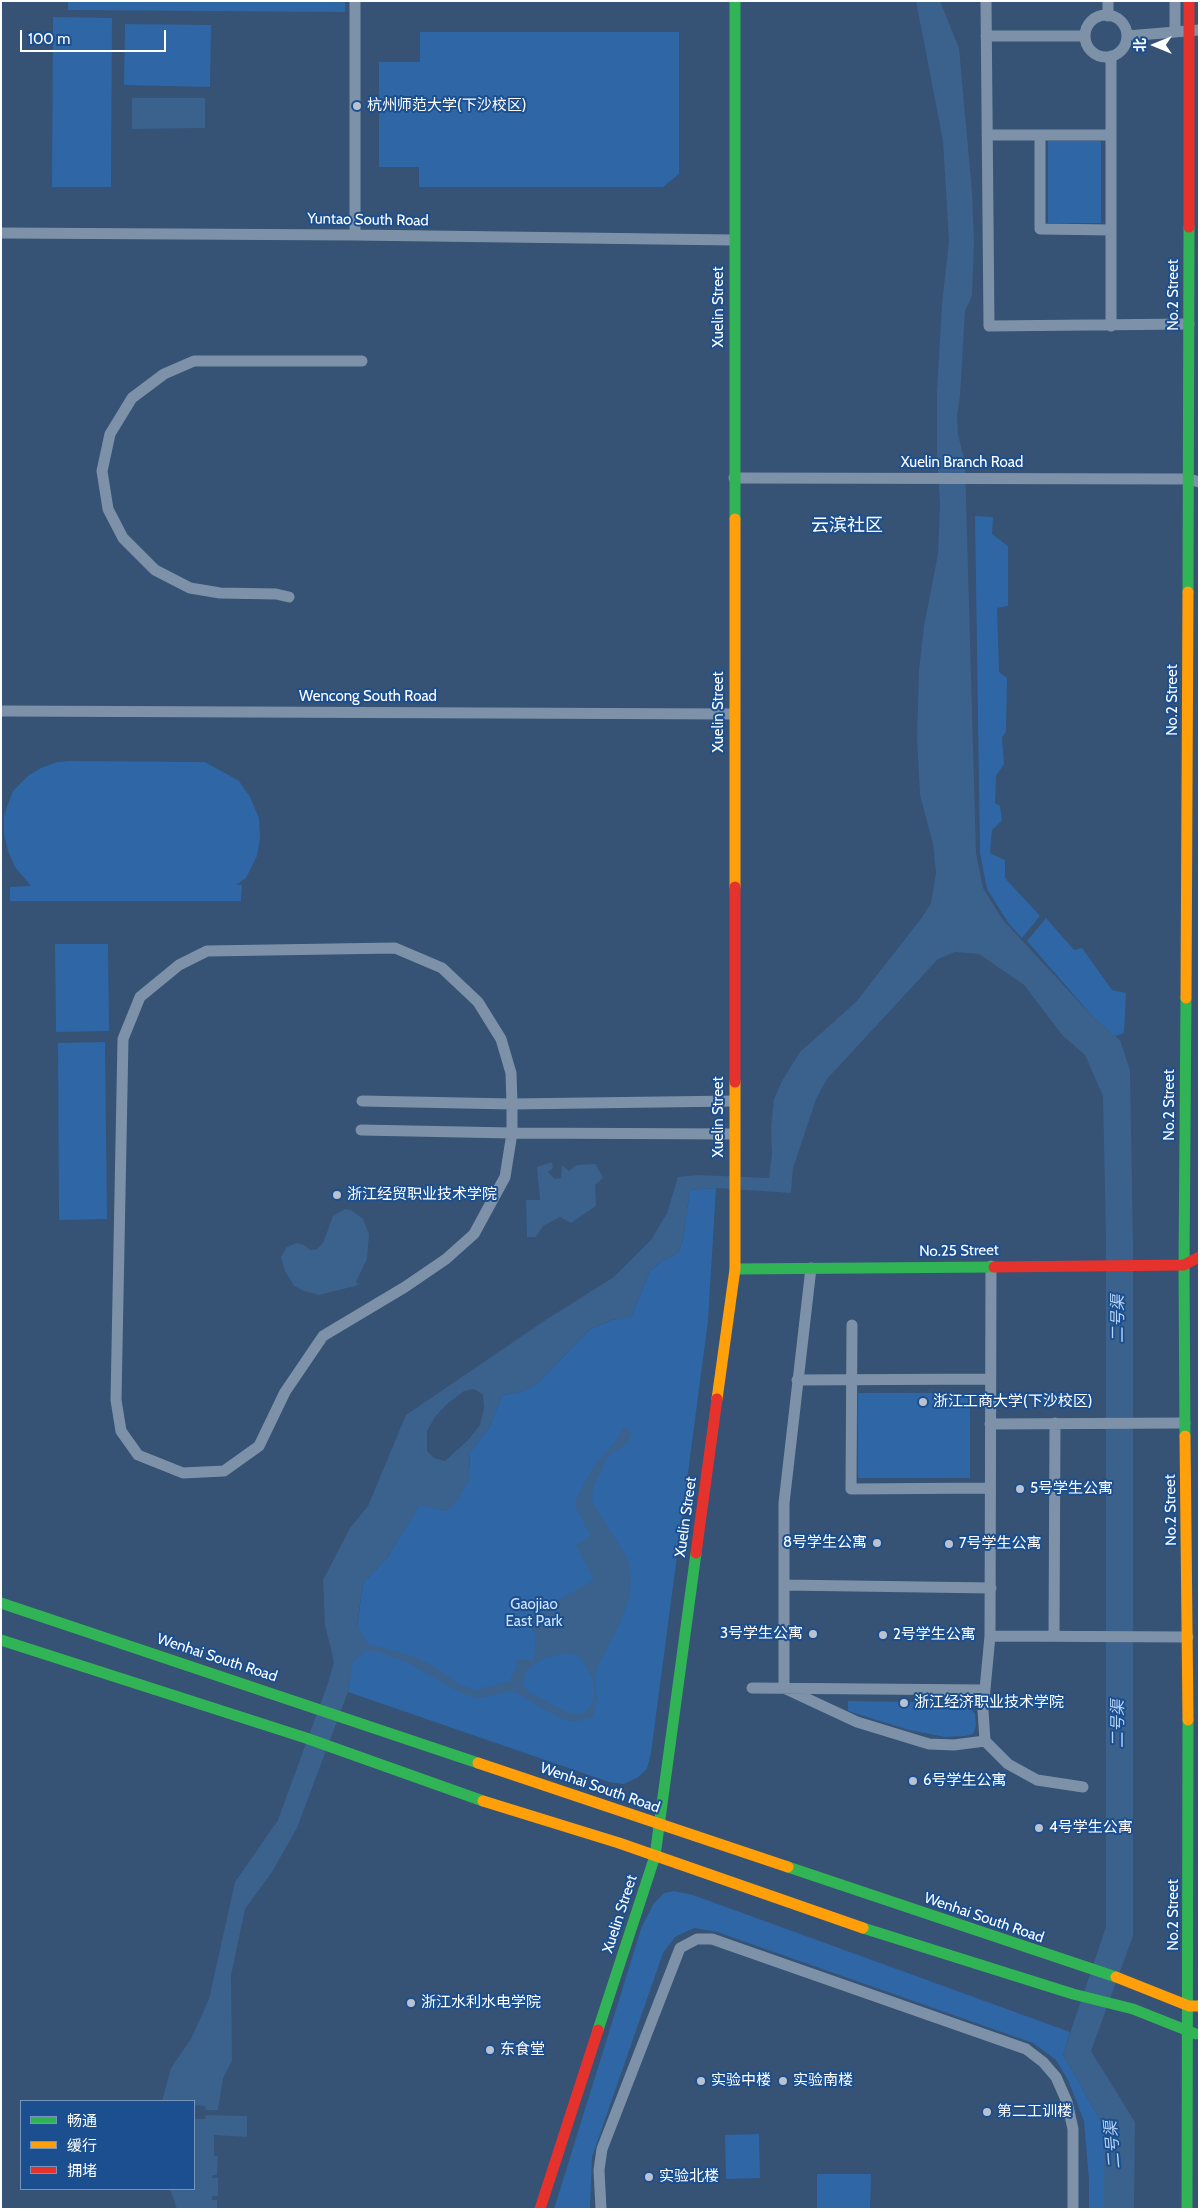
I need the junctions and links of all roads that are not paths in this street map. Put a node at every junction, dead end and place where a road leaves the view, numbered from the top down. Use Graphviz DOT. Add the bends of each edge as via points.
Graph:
graph roads {
  1 [pos="355,1"];
  2 [pos="735,1"];
  3 [pos="986,1"];
  4 [pos="1108,1"];
  5 [pos="1175,1"];
  6 [pos="1189,1"];
  7 [pos="1108,16"];
  8 [pos="1194,30"];
  9 [pos="1175,32"];
  10 [pos="986,36"];
  11 [pos="1085,36"];
  12 [pos="1127,36"];
  13 [pos="1110,56"];
  14 [pos="987,135"];
  15 [pos="1040,135"];
  16 [pos="1111,135"];
  17 [pos="1111,230"];
  18 [pos="1,233"];
  19 [pos="355,235"];
  20 [pos="734,240"];
  21 [pos="1189,324"];
  22 [pos="1111,326"];
  23 [pos="362,361"];
  24 [pos="1199,470"];
  25 [pos="734,478"];
  26 [pos="1194,481"];
  27 [pos="288,597"];
  28 [pos="1,711"];
  29 [pos="734,714"];
  30 [pos="362,1101"];
  31 [pos="734,1101"];
  32 [pos="512,1104"];
  33 [pos="361,1130"];
  34 [pos="512,1133"];
  35 [pos="734,1134"];
  36 [pos="1199,1257"];
  37 [pos="1184,1265"];
  38 [pos="991,1266"];
  39 [pos="811,1268"];
  40 [pos="735,1269"];
  41 [pos="1199,1273"];
  42 [pos="852,1325"];
  43 [pos="990,1379"];
  44 [pos="797,1380"];
  45 [pos="851,1380"];
  46 [pos="1056,1423"];
  47 [pos="1185,1423"];
  48 [pos="990,1424"];
  49 [pos="990,1488"];
  50 [pos="784,1585"];
  51 [pos="990,1588"];
  52 [pos="1,1603"];
  53 [pos="990,1636"];
  54 [pos="1054,1636"];
  55 [pos="1188,1637"];
  56 [pos="1,1640"];
  57 [pos="752,1688"];
  58 [pos="784,1688"];
  59 [pos="985,1690"];
  60 [pos="985,1741"];
  61 [pos="1083,1787"];
  62 [pos="660,1824"];
  63 [pos="655,1856"];
  64 [pos="1194,2006"];
  65 [pos="1187,2032"];
  66 [pos="1199,2034"];
  67 [pos="540,2209"];
  68 [pos="601,2209"];
  69 [pos="1073,2209"];
  70 [pos="1187,2209"];
  1 -- 19 [label="street"];
  2 -- 20 [label="main road, Xuelin Street"];
  3 -- 10 [label="street"];
  4 -- 7 [label="street"];
  5 -- 9 [label="street"];
  6 -- 8 [label="main road, No.2 Street"];
  7 -- 11 [label="street" via="1092,21"];
  7 -- 12 [label="street" via="1122,23"];
  8 -- 9 [label="street"];
  8 -- 21 [label="main road, No.2 Street"];
  9 -- 12 [label="street"];
  10 -- 11 [label="street"];
  10 -- 14 [label="street"];
  11 -- 13 [label="street" via="1092,51 1104,57"];
  12 -- 13 [label="street" via="1122,49"];
  13 -- 16 [label="street"];
  14 -- 15 [label="street"];
  14 -- 22 [label="street" via="989,326"];
  15 -- 16 [label="street"];
  15 -- 17 [label="street" via="1040,229"];
  16 -- 17 [label="street"];
  17 -- 22 [label="street"];
  18 -- 19 [label="street, Yuntao South Road"];
  19 -- 20 [label="street, Yuntao South Road"];
  20 -- 25 [label="main road, Xuelin Street"];
  21 -- 22 [label="street"];
  21 -- 26 [label="main road, No.2 Street"];
  23 -- 27 [label="street" via="194,361 164,374 132,398 110,434 102,471 108,509 123,538 155,570 190,588"];
  24 -- 26 [label="street"];
  25 -- 26 [label="street, Xuelin Branch Road"];
  25 -- 29 [label="main road, Xuelin Street"];
  26 -- 37 [label="main road, No.2 Street"];
  28 -- 29 [label="street, Wencong South Road"];
  29 -- 31 [label="main road, Xuelin Street"];
  30 -- 32 [label="street"];
  31 -- 32 [label="street"];
  31 -- 35 [label="main road, Xuelin Street"];
  32 -- 34 [label="street"];
  32 -- 34 [label="street" via="510,1073 501,1039 478,1002 442,968 395,948 207,951 179,965 140,997 123,1039 116,1400 122,1431 138,1455 183,1473 224,1471 259,1446 285,1392 323,1336 405,1287 446,1259 474,1234 505,1177"];
  33 -- 34 [label="street"];
  34 -- 35 [label="street"];
  35 -- 40 [label="main road, Xuelin Street"];
  36 -- 37 [label="main road, No.25 Street"];
  37 -- 38 [label="main road, No.25 Street"];
  37 -- 41 [label="main road, No.25 Street"];
  37 -- 47 [label="main road, No.2 Street"];
  38 -- 39 [label="main road, No.25 Street"];
  38 -- 43 [label="street"];
  39 -- 40 [label="main road, No.25 Street"];
  39 -- 44 [label="street"];
  40 -- 62 [label="main road, Xuelin Street"];
  42 -- 45 [label="street"];
  43 -- 45 [label="street"];
  43 -- 48 [label="street"];
  44 -- 45 [label="street"];
  44 -- 50 [label="street" via="784,1503"];
  45 -- 49 [label="street" via="851,1489"];
  46 -- 47 [label="street"];
  46 -- 48 [label="street"];
  46 -- 54 [label="street"];
  47 -- 55 [label="main road, No.2 Street"];
  48 -- 49 [label="street"];
  49 -- 51 [label="street"];
  50 -- 51 [label="street"];
  50 -- 58 [label="street"];
  51 -- 53 [label="street"];
  52 -- 62 [label="main road, Wenhai South Road"];
  53 -- 54 [label="street"];
  53 -- 59 [label="street"];
  54 -- 55 [label="street"];
  55 -- 64 [label="main road, No.2 Street"];
  56 -- 63 [label="main road" via="306,1738 490,1804"];
  57 -- 58 [label="street"];
  58 -- 59 [label="street"];
  58 -- 60 [label="street" via="857,1722 929,1744 954,1746"];
  59 -- 60 [label="street"];
  60 -- 61 [label="street" via="1008,1764 1036,1780"];
  62 -- 63 [label="main road, Xuelin Street"];
  62 -- 64 [label="main road, Wenhai South Road"];
  63 -- 65 [label="main road" via="860,1927 1073,1994 1133,2009"];
  63 -- 67 [label="main road, Xuelin Street"];
  64 -- 65 [label="main road, No.2 Street"];
  65 -- 66 [label="main road"];
  65 -- 70 [label="main road, No.2 Street"];
  68 -- 69 [label="street" via="599,2170 602,2149 680,1948 697,1939 712,1939 1026,2049 1056,2077 1067,2102 1073,2129"];
}
